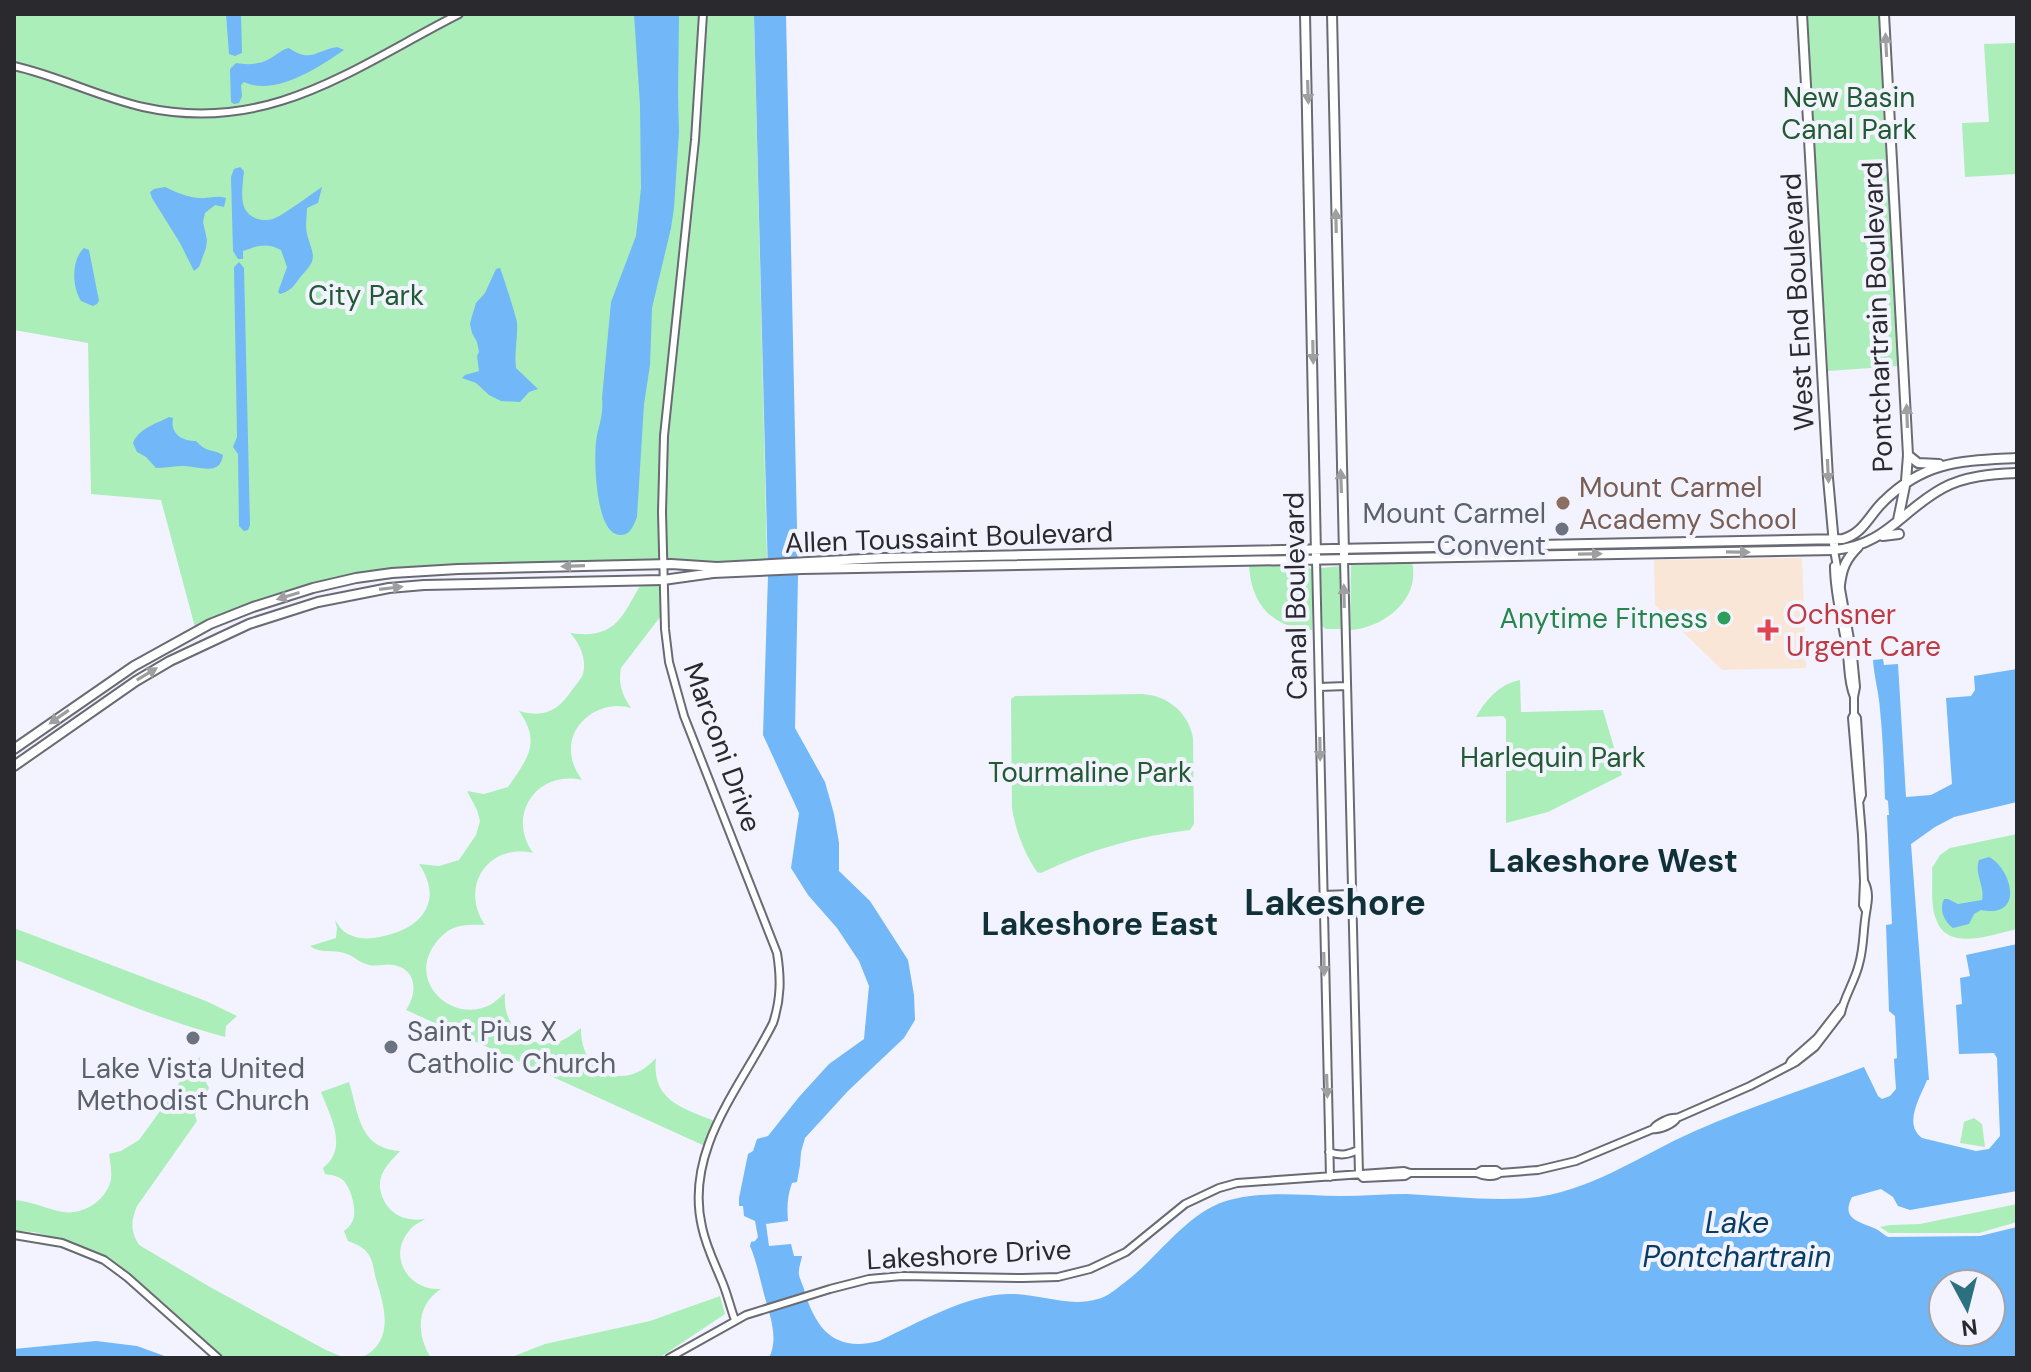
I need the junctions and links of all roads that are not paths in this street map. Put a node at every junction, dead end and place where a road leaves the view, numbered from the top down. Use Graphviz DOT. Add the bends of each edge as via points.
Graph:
graph roads {
  1 [pos="459,14"];
  2 [pos="703,14"];
  3 [pos="1305,14"];
  4 [pos="1332,14"];
  5 [pos="1802,14"];
  6 [pos="1884,14"];
  7 [pos="14,66"];
  8 [pos="1908,455"];
  9 [pos="2017,458"];
  10 [pos="1944,464"];
  11 [pos="2017,473"];
  12 [pos="1906,481"];
  13 [pos="1898,521"];
  14 [pos="1899,534"];
  15 [pos="1833,539"];
  16 [pos="1875,539"];
  17 [pos="1860,546"];
  18 [pos="1464,547"];
  19 [pos="1287,550"];
  20 [pos="1834,550"];
  21 [pos="1384,553"];
  22 [pos="1316,554"];
  23 [pos="1344,554"];
  24 [pos="1209,557"];
  25 [pos="1465,557"];
  26 [pos="1287,560"];
  27 [pos="662,564"];
  28 [pos="619,565"];
  29 [pos="763,568"];
  30 [pos="458,569"];
  31 [pos="619,580"];
  32 [pos="663,580"];
  33 [pos="459,583"];
  34 [pos="1840,585"];
  35 [pos="313,588"];
  36 [pos="318,602"];
  37 [pos="105,685"];
  38 [pos="1346,686"];
  39 [pos="1319,687"];
  40 [pos="113,697"];
  41 [pos="1854,697"];
  42 [pos="36,733"];
  43 [pos="45,744"];
  44 [pos="14,749"];
  45 [pos="14,766"];
  46 [pos="1352,894"];
  47 [pos="1323,895"];
  48 [pos="1358,1150"];
  49 [pos="1329,1152"];
  50 [pos="1359,1174"];
  51 [pos="1330,1177"];
  52 [pos="14,1235"];
  53 [pos="735,1320"];
  54 [pos="218,1358"];
  55 [pos="669,1358"];
  1 -- 7 [label="street" via="324,86 281,102 229,112 141,106"];
  2 -- 27 [label="street, Marconi Drive" via="664,436"];
  3 -- 22 [label="main road, Canal Boulevard, one-way"];
  23 -- 4 [label="main road, Canal Boulevard, one-way"];
  5 -- 15 [label="main road, West End Boulevard, one-way"];
  8 -- 6 [label="main road, Pontchartrain Boulevard, one-way"];
  8 -- 10 [label="main road" via="1918,463"];
  8 -- 12 [label="main road, Pontchartrain Boulevard"];
  9 -- 10 [label="main road"];
  10 -- 12 [label="main road, Allen Toussaint Boulevard"];
  11 -- 13 [label="main road, Allen Toussaint Boulevard" via="1945,487"];
  12 -- 13 [label="main road, Pontchartrain Boulevard"];
  12 -- 15 [label="main road, Allen Toussaint Boulevard" via="1860,531"];
  13 -- 16 [label="main road, Allen Toussaint Boulevard"];
  14 -- 16 [label="main road"];
  15 -- 18 [label="main road, Allen Toussaint Boulevard"];
  15 -- 20 [label="main road, Lakeshore Drive"];
  16 -- 17 [label="main road, Allen Toussaint Boulevard"];
  17 -- 20 [label="main road, Allen Toussaint Boulevard"];
  17 -- 34 [label="main road" via="1845,561"];
  18 -- 21 [label="main road, Allen Toussaint Boulevard"];
  18 -- 25 [label="main road"];
  19 -- 22 [label="main road, Allen Toussaint Boulevard"];
  19 -- 24 [label="main road, Allen Toussaint Boulevard"];
  19 -- 26 [label="main road"];
  25 -- 20 [label="main road, Allen Toussaint Boulevard, one-way"];
  20 -- 34 [label="street, Lakeshore Drive"];
  20 -- 41 [label="street, Lakeshore Drive" via="1836,598"];
  21 -- 23 [label="main road, Allen Toussaint Boulevard"];
  21 -- 25 [label="main road, Allen Toussaint Boulevard"];
  22 -- 23 [label="main road, Allen Toussaint Boulevard"];
  22 -- 26 [label="main road, Allen Toussaint Boulevard"];
  22 -- 39 [label="street, Canal Boulevard"];
  38 -- 23 [label="street, Canal Boulevard, one-way"];
  24 -- 26 [label="main road, Allen Toussaint Boulevard"];
  24 -- 29 [label="main road, Allen Toussaint Boulevard"];
  27 -- 28 [label="main road, Allen Toussaint Boulevard"];
  27 -- 29 [label="main road, Allen Toussaint Boulevard"];
  27 -- 32 [label="street, Marconi Drive"];
  28 -- 30 [label="main road, Allen Toussaint Boulevard, one-way"];
  28 -- 31 [label="main road"];
  29 -- 32 [label="main road, Allen Toussaint Boulevard"];
  30 -- 33 [label="main road"];
  30 -- 35 [label="main road, Allen Toussaint Boulevard" via="392,573"];
  31 -- 32 [label="main road, Allen Toussaint Boulevard"];
  31 -- 33 [label="main road, Allen Toussaint Boulevard"];
  32 -- 53 [label="street, Marconi Drive" via="667,647 677,694 777,953 781,980 773,1023 717,1122 700,1171 702,1229"];
  36 -- 33 [label="main road, Allen Toussaint Boulevard, one-way" via="389,588"];
  34 -- 41 [label="street, Lakeshore Drive" via="1853,656"];
  35 -- 36 [label="main road"];
  35 -- 37 [label="main road, Allen Toussaint Boulevard, one-way" via="210,624"];
  40 -- 36 [label="main road, Allen Toussaint Boulevard, one-way" via="223,635"];
  37 -- 40 [label="main road"];
  37 -- 42 [label="main road, Allen Toussaint Boulevard, one-way"];
  38 -- 39 [label="street"];
  38 -- 46 [label="street, Canal Boulevard"];
  39 -- 47 [label="street, Canal Boulevard, one-way"];
  40 -- 43 [label="main road, Allen Toussaint Boulevard"];
  41 -- 50 [label="street, Lakeshore Drive" via="1857,796 1869,905 1852,987 1841,1013 1815,1047 1796,1062 1675,1122 1576,1161 1500,1173"];
  42 -- 43 [label="main road"];
  42 -- 44 [label="main road, Allen Toussaint Boulevard"];
  43 -- 45 [label="main road, Allen Toussaint Boulevard"];
  46 -- 47 [label="street"];
  46 -- 48 [label="street, Canal Boulevard"];
  47 -- 49 [label="street, Canal Boulevard, one-way"];
  48 -- 49 [label="street" via="1347,1155"];
  48 -- 50 [label="street, Canal Boulevard"];
  49 -- 51 [label="street, Canal Boulevard"];
  50 -- 51 [label="street, Lakeshore Drive"];
  51 -- 53 [label="street, Lakeshore Drive" via="1219,1188 1185,1204 1126,1252 1072,1274 869,1279"];
  52 -- 54 [label="street" via="62,1243 104,1260"];
  53 -- 55 [label="street, Lakeshore Drive"];
}
